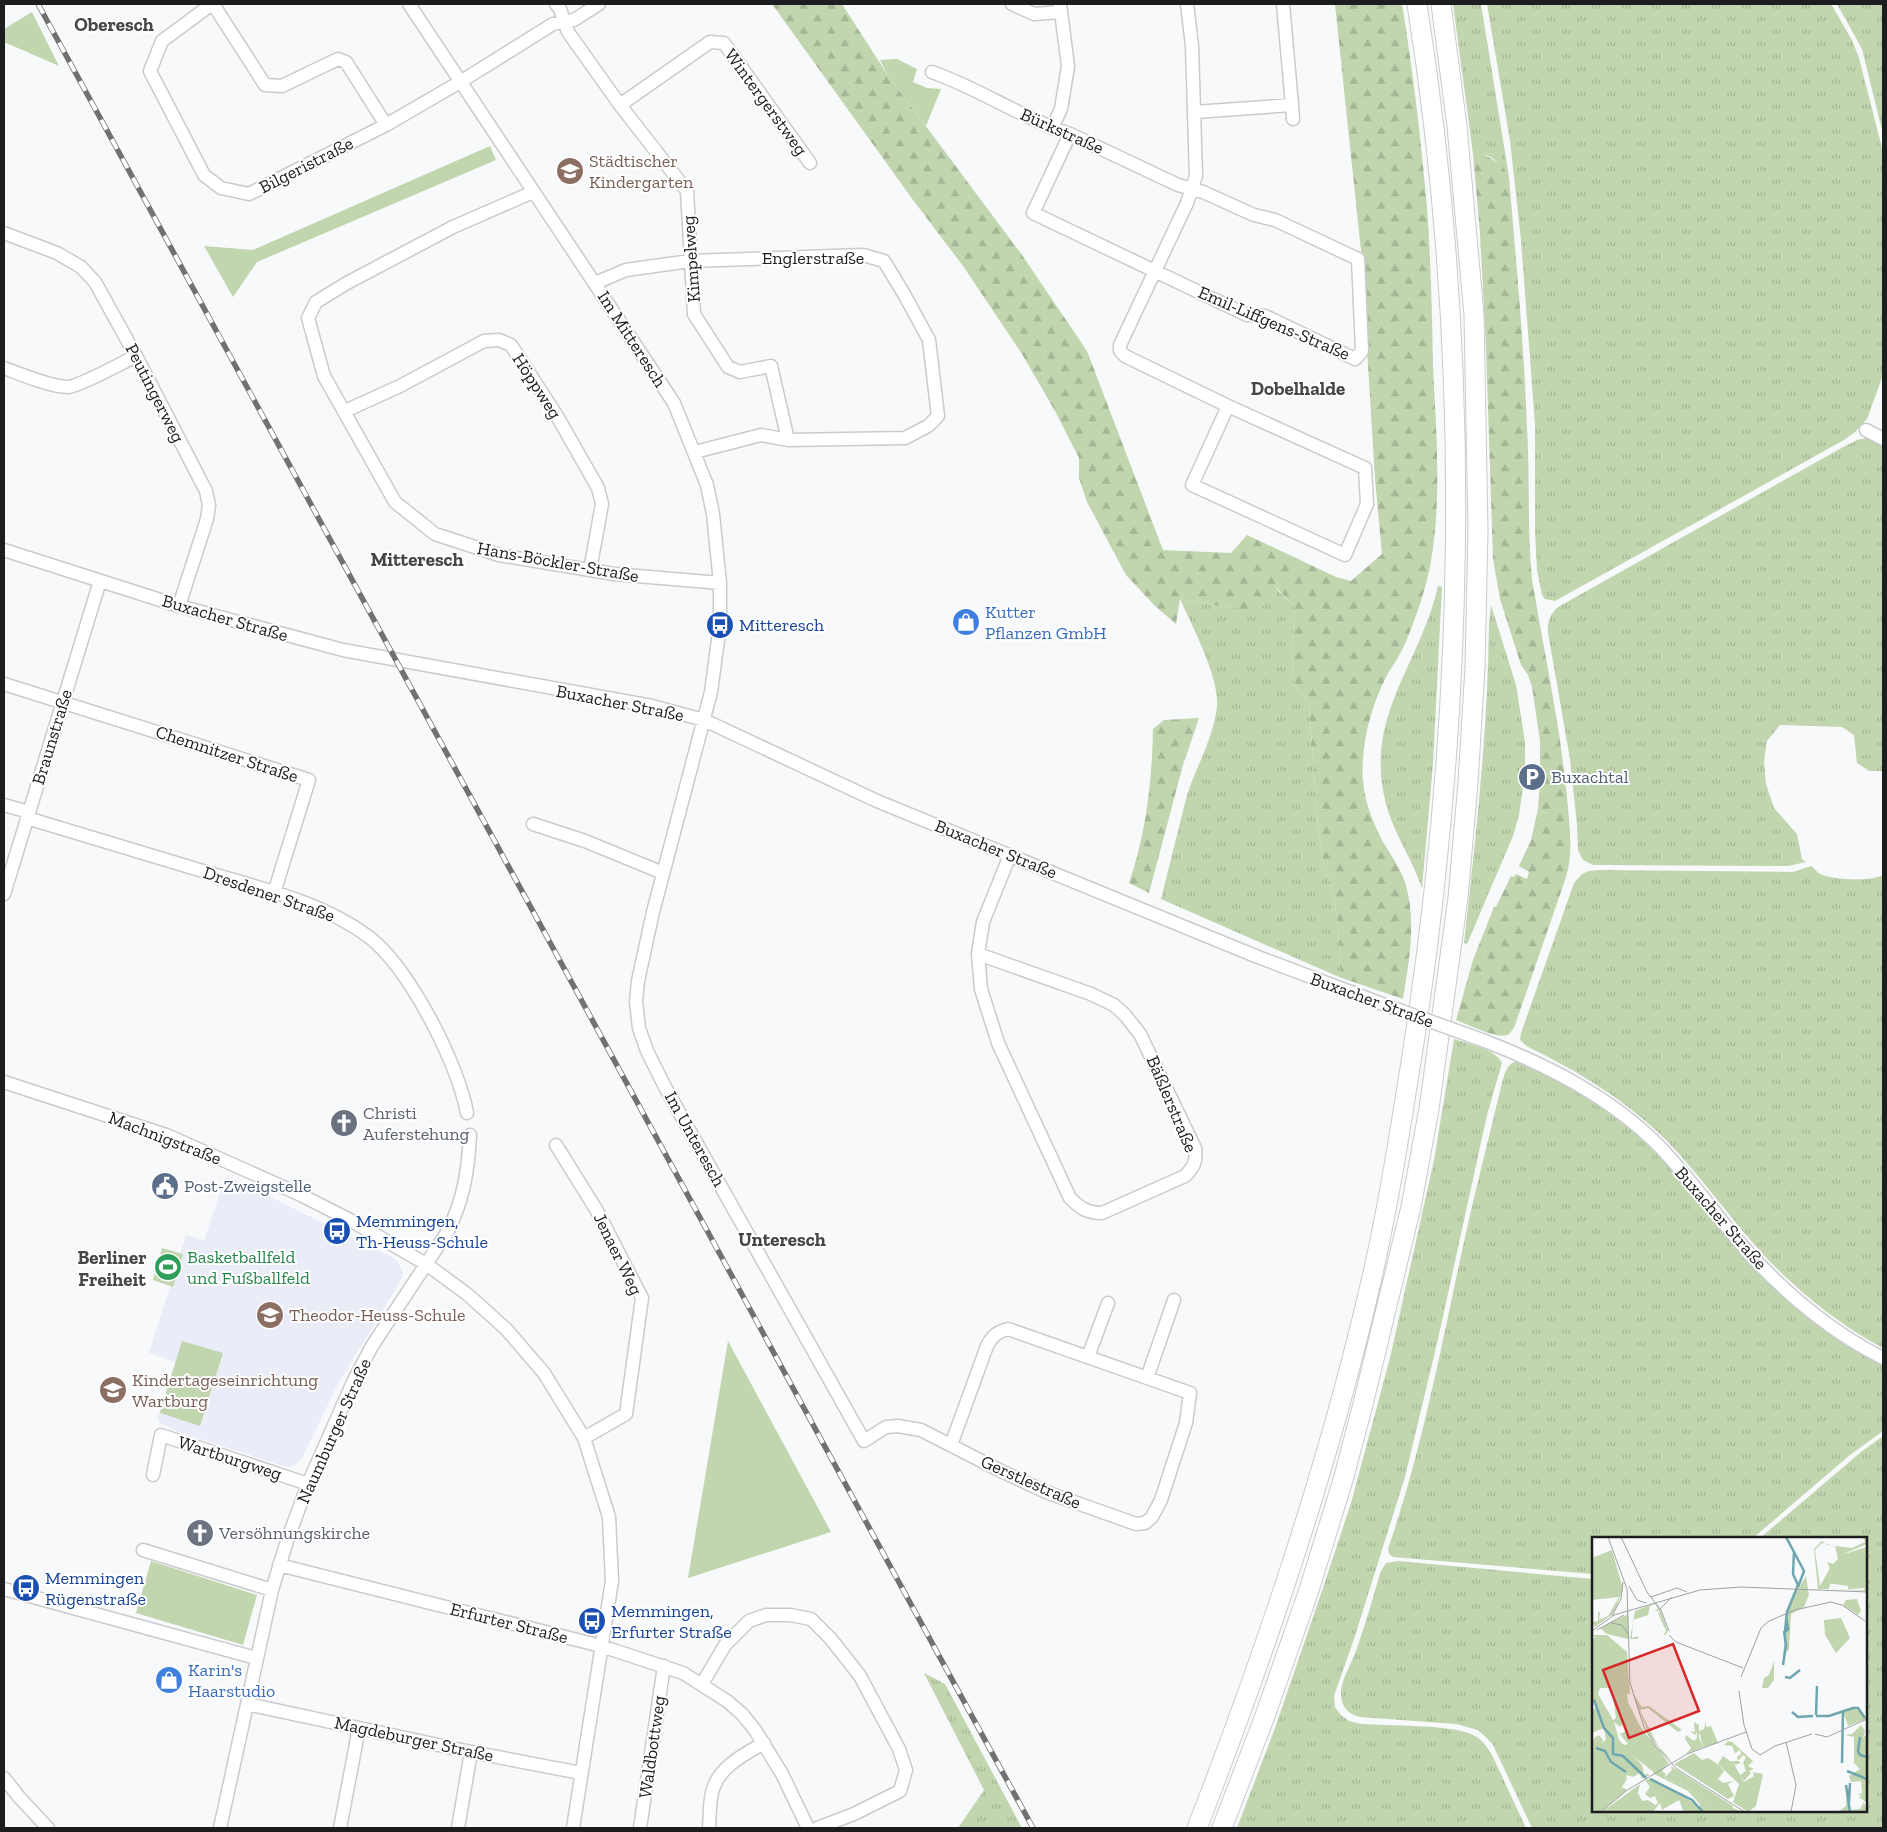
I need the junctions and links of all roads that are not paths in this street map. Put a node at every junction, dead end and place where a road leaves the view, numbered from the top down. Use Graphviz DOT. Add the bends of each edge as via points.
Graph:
graph roads {
  1 [pos="212,4"];
  2 [pos="409,4"];
  3 [pos="556,4"];
  4 [pos="599,4"];
  5 [pos="1012,4"];
  6 [pos="1187,4"];
  7 [pos="1284,4"];
  8 [pos="1417,4"];
  9 [pos="1441,4"];
  10 [pos="1060,8"];
  11 [pos="564,22"];
  12 [pos="932,72"];
  13 [pos="460,82"];
  14 [pos="620,105"];
  15 [pos="1292,105"];
  16 [pos="1194,112"];
  17 [pos="1293,119"];
  18 [pos="386,125"];
  19 [pos="1052,128"];
  20 [pos="1070,134"];
  21 [pos="810,163"];
  22 [pos="1193,189"];
  23 [pos="533,192"];
  24 [pos="4,233"];
  25 [pos="690,260"];
  26 [pos="1154,271"];
  27 [pos="595,283"];
  28 [pos="136,356"];
  29 [pos="4,368"];
  30 [pos="1228,406"];
  31 [pos="345,410"];
  32 [pos="1866,430"];
  33 [pos="1883,439"];
  34 [pos="788,440"];
  35 [pos="695,452"];
  36 [pos="4,550"];
  37 [pos="590,570"];
  38 [pos="100,581"];
  39 [pos="720,582"];
  40 [pos="179,606"];
  41 [pos="4,684"];
  42 [pos="62,701"];
  43 [pos="704,720"];
  44 [pos="4,805"];
  45 [pos="28,815"];
  46 [pos="533,824"];
  47 [pos="1010,855"];
  48 [pos="663,873"];
  49 [pos="274,893"];
  50 [pos="4,894"];
  51 [pos="978,954"];
  52 [pos="4,1082"];
  53 [pos="468,1113"];
  54 [pos="470,1135"];
  55 [pos="556,1146"];
  56 [pos="426,1264"];
  57 [pos="1174,1300"];
  58 [pos="1108,1303"];
  59 [pos="1088,1356"];
  60 [pos="1883,1358"];
  61 [pos="1147,1378"];
  62 [pos="584,1438"];
  63 [pos="951,1445"];
  64 [pos="153,1475"];
  65 [pos="308,1484"];
  66 [pos="142,1550"];
  67 [pos="280,1565"];
  68 [pos="4,1589"];
  69 [pos="272,1590"];
  70 [pos="601,1646"];
  71 [pos="256,1658"];
  72 [pos="664,1666"];
  73 [pos="702,1684"];
  74 [pos="247,1704"];
  75 [pos="359,1728"];
  76 [pos="764,1743"];
  77 [pos="471,1752"];
  78 [pos="581,1773"];
  79 [pos="4,1778"];
  80 [pos="48,1828"];
  81 [pos="220,1828"];
  82 [pos="340,1828"];
  83 [pos="458,1828"];
  84 [pos="573,1828"];
  85 [pos="640,1828"];
  86 [pos="709,1828"];
  87 [pos="808,1828"];
  88 [pos="817,1828"];
  89 [pos="1197,1828"];
  90 [pos="1222,1828"];
  1 -- 18 [label="street" via="265,85 282,86 338,59 346,62"];
  1 -- 18 [label="street, Bilgeristraße" via="162,41 150,71 204,175 221,188 249,194"];
  2 -- 13 [label="street, Im Mitteresch"];
  3 -- 11 [label="street, Kimpelweg"];
  4 -- 11 [label="street, Bilgeristraße" via="574,20"];
  5 -- 10 [label="street" via="1034,14"];
  6 -- 16 [label="street"];
  7 -- 15 [label="street"];
  8 -- 89 [label="highway" via="1437,146 1447,263 1455,473 1454,642 1435,897 1394,1169 1370,1285 1295,1556 1241,1715"];
  9 -- 90 [label="highway" via="1457,126 1474,315 1478,530 1475,667 1458,898 1429,1109 1411,1206 1362,1408 1309,1590 1266,1716"];
  10 -- 19 [label="street" via="1068,66 1061,109"];
  11 -- 13 [label="street, Bilgeristraße" via="554,24"];
  11 -- 14 [label="street, Kimpelweg"];
  12 -- 19 [label="street, Bürkstraße"];
  13 -- 18 [label="street, Bilgeristraße"];
  13 -- 23 [label="street, Im Mitteresch"];
  14 -- 21 [label="street, Wintergerstweg" via="710,42 724,43"];
  14 -- 25 [label="street, Kimpelweg" via="687,190"];
  15 -- 16 [label="street"];
  15 -- 17 [label="street"];
  16 -- 22 [label="street" via="1196,176"];
  19 -- 20 [label="street, Bürkstraße"];
  20 -- 22 [label="street, Bürkstraße"];
  20 -- 26 [label="street" via="1034,213"];
  22 -- 26 [label="street"];
  22 -- 26 [label="street, Emil-Liffgens-Straße" via="1254,215 1275,220 1358,259 1362,351 1355,358 1265,316 1247,315"];
  23 -- 27 [label="street, Im Mitteresch"];
  23 -- 31 [label="street, Hans-Böckler-Straße" via="453,227 316,302 308,318 324,376"];
  24 -- 28 [label="street, Peutingerweg" via="58,253 81,268 95,282"];
  25 -- 27 [label="street, Englerstraße" via="626,270"];
  25 -- 34 [label="street, Kimpelweg" via="694,314 728,367 740,372 771,366"];
  25 -- 34 [label="street, Englerstraße" via="863,255 884,261 930,340 938,416 928,426 905,438"];
  26 -- 30 [label="street" via="1120,351"];
  27 -- 35 [label="street, Im Mitteresch" via="674,403"];
  28 -- 29 [label="street" via="69,387"];
  28 -- 40 [label="street, Peutingerweg" via="206,491 209,505"];
  30 -- 30 [label="street" via="1365,468 1367,504 1345,555 1192,485"];
  31 -- 37 [label="street, Hans-Böckler-Straße" via="395,502 435,534 499,555"];
  31 -- 37 [label="street, Höppweg" via="400,386 484,341 499,340 511,345 598,488 602,504"];
  32 -- 33 [label="street"];
  34 -- 35 [label="street, Englerstraße" via="761,435"];
  35 -- 39 [label="street, Im Mitteresch" via="711,504"];
  36 -- 38 [label="street, Buxacher Straße"];
  37 -- 39 [label="street, Hans-Böckler-Straße" via="668,580"];
  38 -- 40 [label="street, Buxacher Straße"];
  38 -- 42 [label="street, Braunstraße"];
  39 -- 43 [label="street, Im Mitteresch" via="720,625"];
  40 -- 43 [label="street, Buxacher Straße" via="367,656 652,706"];
  41 -- 42 [label="street"];
  42 -- 45 [label="street, Braunstraße"];
  42 -- 49 [label="street, Chemnitzer Straße" via="309,780"];
  43 -- 47 [label="street, Buxacher Straße" via="877,801"];
  43 -- 48 [label="street, Im Unteresch"];
  44 -- 45 [label="street, Dresdener Straße"];
  45 -- 49 [label="street, Dresdener Straße"];
  45 -- 50 [label="street, Braunstraße"];
  46 -- 48 [label="street"];
  47 -- 51 [label="street, Bäßlerstraße" via="983,922"];
  47 -- 60 [label="street, Buxacher Straße, bridge" via="1258,957 1554,1070 1607,1103 1665,1152 1778,1283 1832,1328"];
  48 -- 63 [label="street, Im Unteresch" via="636,1002 639,1028 665,1087 864,1441 886,1427 898,1426 921,1430"];
  49 -- 53 [label="street, Dresdener Straße" via="340,918 370,938 392,959 411,986 444,1047"];
  51 -- 51 [label="street, Bäßlerstraße" via="1091,994 1125,1014 1140,1034 1195,1148 1193,1168 1185,1176 1102,1213 1080,1208 1070,1198 995,1036 982,994"];
  52 -- 56 [label="street, Machnigstraße" via="169,1136 301,1194"];
  54 -- 56 [label="street, Naumburger Straße" via="461,1201 448,1231"];
  55 -- 62 [label="street, Jenaer Weg" via="598,1211 642,1298 626,1414"];
  56 -- 62 [label="street, Machnigstraße" via="467,1294 506,1329 544,1373"];
  56 -- 65 [label="street, Naumburger Straße" via="372,1346"];
  57 -- 61 [label="street"];
  58 -- 59 [label="street"];
  59 -- 61 [label="street, Gerstlestraße"];
  59 -- 63 [label="street, Gerstlestraße" via="1008,1329 999,1331 987,1346"];
  61 -- 63 [label="street, Gerstlestraße" via="1190,1394 1186,1423 1168,1477 1152,1518 1145,1523 1136,1524 1046,1492"];
  62 -- 70 [label="street, Machnigstraße" via="609,1517 612,1580"];
  64 -- 65 [label="street, Wartburgweg" via="162,1435"];
  65 -- 67 [label="street, Naumburger Straße"];
  66 -- 69 [label="street"];
  67 -- 69 [label="street, Naumburger Straße"];
  67 -- 70 [label="street, Erfurter Straße"];
  68 -- 71 [label="street"];
  69 -- 71 [label="street, Naumburger Straße"];
  70 -- 72 [label="street, Erfurter Straße"];
  70 -- 78 [label="street, Machnigstraße"];
  71 -- 74 [label="street, Naumburger Straße"];
  72 -- 73 [label="street, Erfurter Straße"];
  72 -- 85 [label="street, Waldbottweg"];
  73 -- 76 [label="street, Erfurter Straße" via="742,1714"];
  73 -- 88 [label="street" via="725,1645 749,1621 766,1615 811,1619 832,1639 860,1676 899,1749 906,1770 900,1791"];
  74 -- 75 [label="street, Magdeburger Straße"];
  74 -- 81 [label="street, Naumburger Straße"];
  75 -- 77 [label="street, Magdeburger Straße"];
  75 -- 82 [label="street"];
  76 -- 86 [label="street" via="732,1763 718,1778 712,1789"];
  76 -- 87 [label="street, Erfurter Straße"];
  77 -- 78 [label="street, Magdeburger Straße"];
  77 -- 83 [label="street"];
  78 -- 84 [label="street, Machnigstraße"];
  79 -- 80 [label="street"];
}
